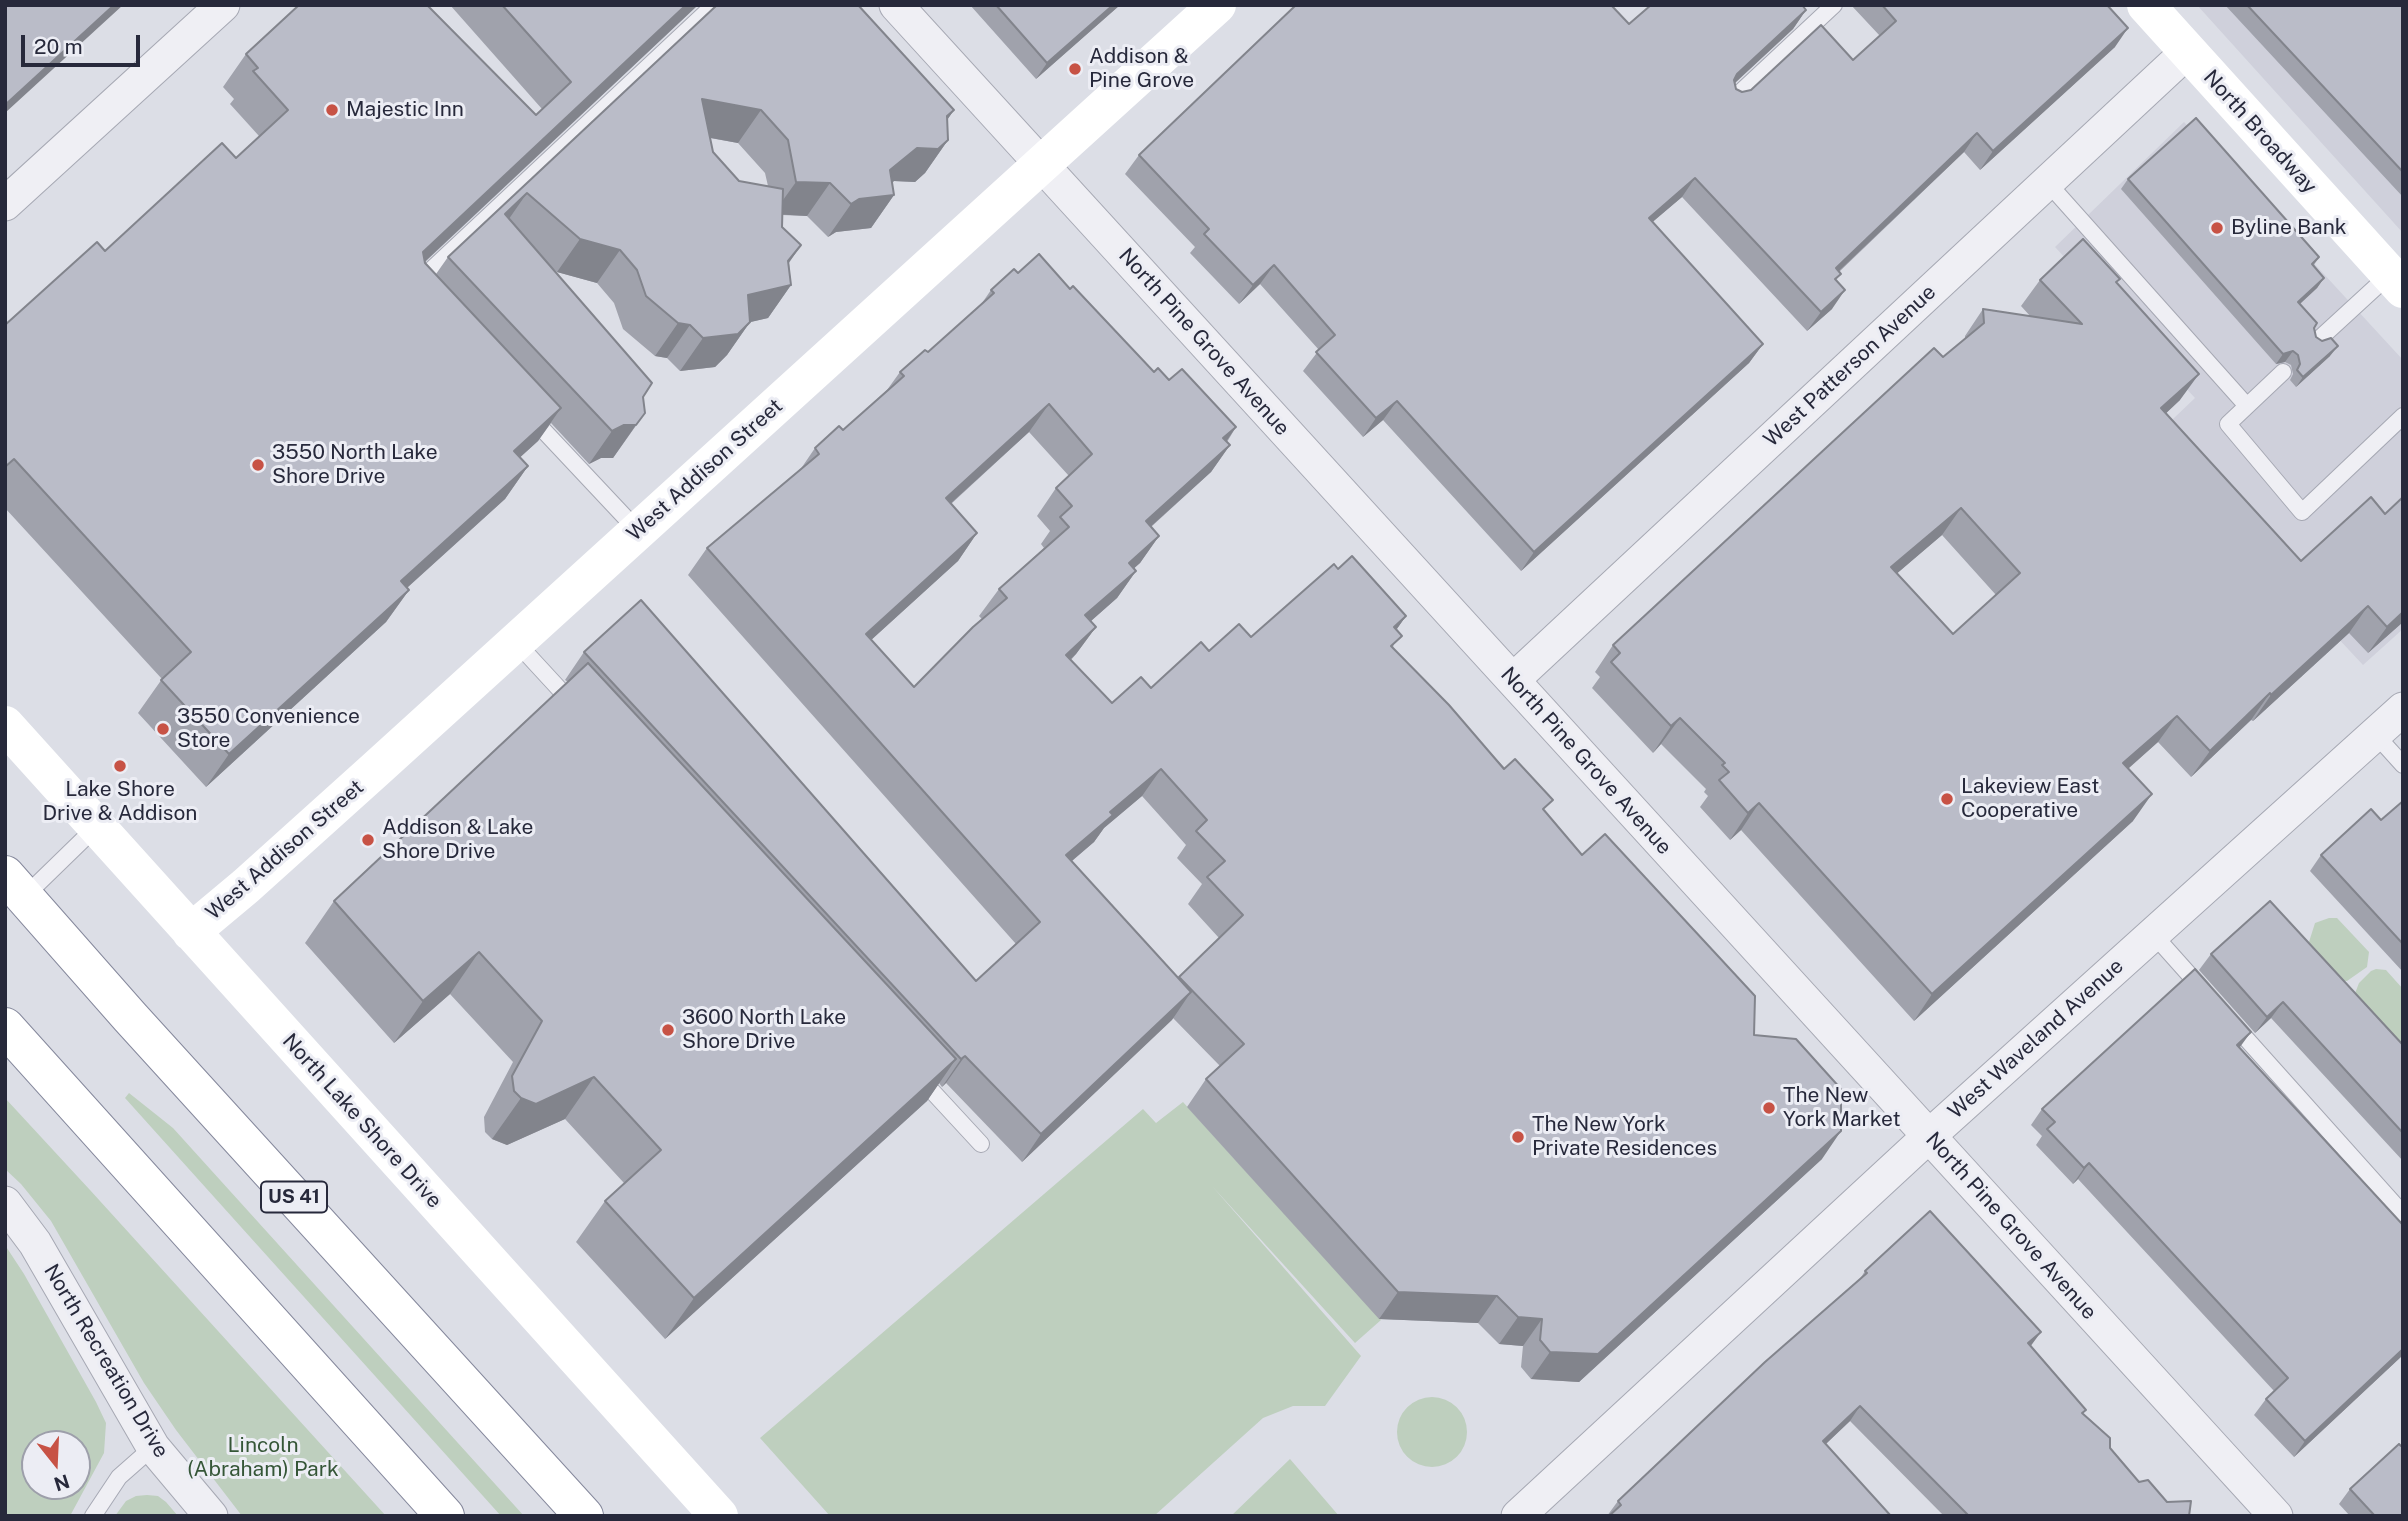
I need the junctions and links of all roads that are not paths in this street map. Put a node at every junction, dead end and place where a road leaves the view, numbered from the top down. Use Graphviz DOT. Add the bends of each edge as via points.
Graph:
graph roads {
  1 [pos="223,5"];
  2 [pos="715,5"];
  3 [pos="896,5"];
  4 [pos="1217,5"];
  5 [pos="1834,5"];
  6 [pos="2146,5"];
  7 [pos="2188,51"];
  8 [pos="1731,101"];
  9 [pos="1041,164"];
  10 [pos="2047,182"];
  11 [pos="6,201"];
  12 [pos="2396,282"];
  13 [pos="420,299"];
  14 [pos="2317,341"];
  15 [pos="2283,372"];
  16 [pos="2247,406"];
  17 [pos="521,407"];
  18 [pos="2403,416"];
  19 [pos="638,531"];
  20 [pos="516,642"];
  21 [pos="1513,681"];
  22 [pos="2403,709"];
  23 [pos="583,714"];
  24 [pos="5,725"];
  25 [pos="2375,734"];
  26 [pos="2403,765"];
  27 [pos="96,827"];
  28 [pos="15,886"];
  29 [pos="191,932"];
  30 [pos="2153,934"];
  31 [pos="5,1027"];
  32 [pos="911,1068"];
  33 [pos="1929,1136"];
  34 [pos="981,1144"];
  35 [pos="5,1203"];
  36 [pos="2403,1214"];
  37 [pos="153,1447"];
  38 [pos="93,1516"];
  39 [pos="211,1516"];
  40 [pos="445,1516"];
  41 [pos="584,1516"];
  42 [pos="719,1516"];
  43 [pos="1518,1516"];
  44 [pos="2276,1516"];
  1 -- 11 [label="street"];
  2 -- 13 [label="lane" via="411,289"];
  3 -- 9 [label="street, North Pine Grove Avenue"];
  4 -- 9 [label="main road, West Addison Street"];
  5 -- 8 [label="lane"];
  6 -- 7 [label="main road, North Broadway"];
  7 -- 10 [label="street, West Patterson Avenue"];
  7 -- 12 [label="main road, North Broadway"];
  9 -- 19 [label="main road, West Addison Street"];
  9 -- 21 [label="street, North Pine Grove Avenue"];
  10 -- 16 [label="lane"];
  10 -- 21 [label="street, West Patterson Avenue"];
  12 -- 14 [label="lane"];
  15 -- 16 [label="lane"];
  16 -- 18 [label="lane" via="2228,424 2302,512"];
  17 -- 19 [label="lane"];
  19 -- 20 [label="main road, West Addison Street"];
  20 -- 23 [label="lane"];
  20 -- 29 [label="main road, West Addison Street"];
  21 -- 33 [label="street, North Pine Grove Avenue"];
  22 -- 25 [label="street, West Waveland Avenue"];
  24 -- 27 [label="main road, North Lake Shore Drive"];
  25 -- 26 [label="lane"];
  25 -- 30 [label="street, West Waveland Avenue"];
  27 -- 28 [label="lane"];
  27 -- 29 [label="main road, North Lake Shore Drive"];
  28 -- 41 [label="main road, US 41"];
  29 -- 42 [label="main road, North Lake Shore Drive"];
  30 -- 33 [label="street, West Waveland Avenue"];
  30 -- 36 [label="lane"];
  31 -- 40 [label="main road"];
  32 -- 34 [label="lane"];
  33 -- 43 [label="street, West Waveland Avenue"];
  33 -- 44 [label="street, North Pine Grove Avenue"];
  35 -- 37 [label="street, North Recreation Drive" via="35,1243"];
  37 -- 38 [label="lane" via="119,1477"];
  37 -- 39 [label="street, North Recreation Drive"];
}
